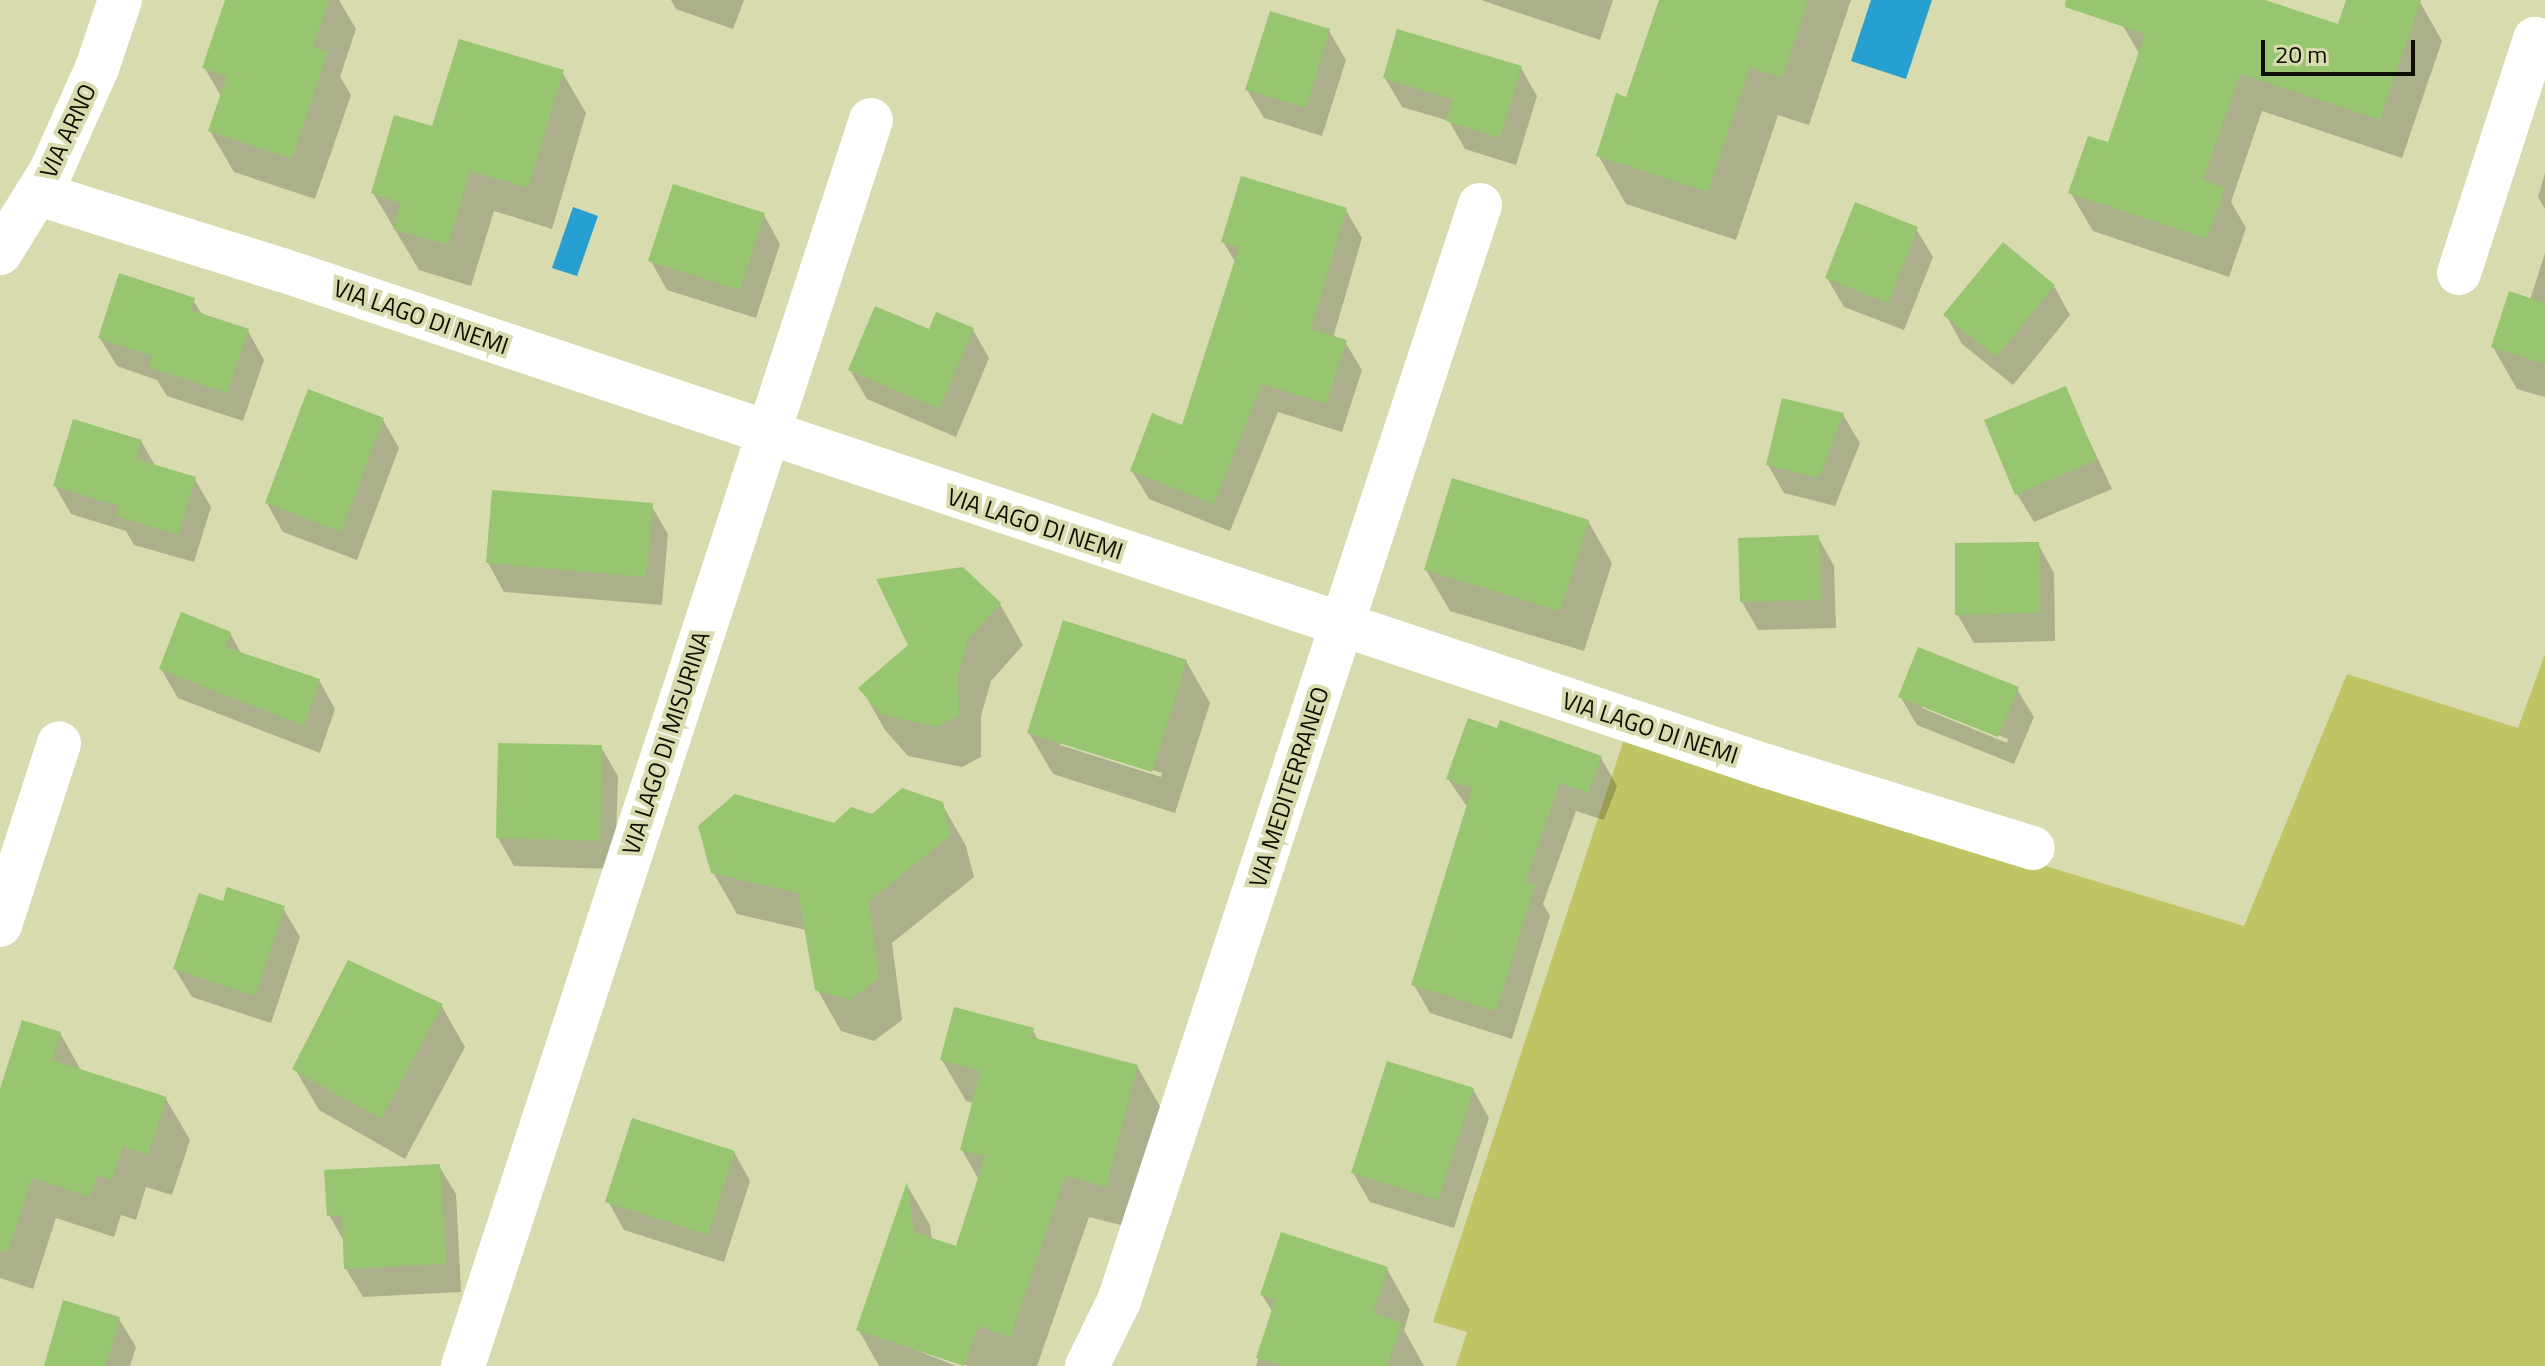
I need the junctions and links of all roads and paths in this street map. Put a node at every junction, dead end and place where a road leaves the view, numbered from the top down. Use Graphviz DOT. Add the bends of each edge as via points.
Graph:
graph roads {
  1 [pos="120,0"];
  2 [pos="2545,42"];
  3 [pos="871,120"];
  4 [pos="39,194"];
  5 [pos="1480,205"];
  6 [pos="0,253"];
  7 [pos="2459,273"];
  8 [pos="766,434"];
  9 [pos="1342,626"];
  10 [pos="59,743"];
  11 [pos="2033,848"];
  12 [pos="0,925"];
  13 [pos="463,1366"];
  14 [pos="1087,1366"];
  1 -- 4 [label="street, VIA ARNO" via="97,68"];
  2 -- 7 [label="street" via="2535,39"];
  3 -- 8 [label="street, VIA LAGO DI MISURINA"];
  4 -- 6 [label="street, VIA ARNO"];
  4 -- 8 [label="street, VIA LAGO DI NEMI" via="282,270"];
  5 -- 9 [label="street, VIA MEDITERRANEO"];
  8 -- 9 [label="street, VIA LAGO DI NEMI"];
  8 -- 13 [label="street, VIA LAGO DI MISURINA"];
  9 -- 11 [label="street, VIA LAGO DI NEMI"];
  9 -- 14 [label="street, VIA MEDITERRANEO" via="1119,1301"];
  10 -- 12 [label="street"];
}
